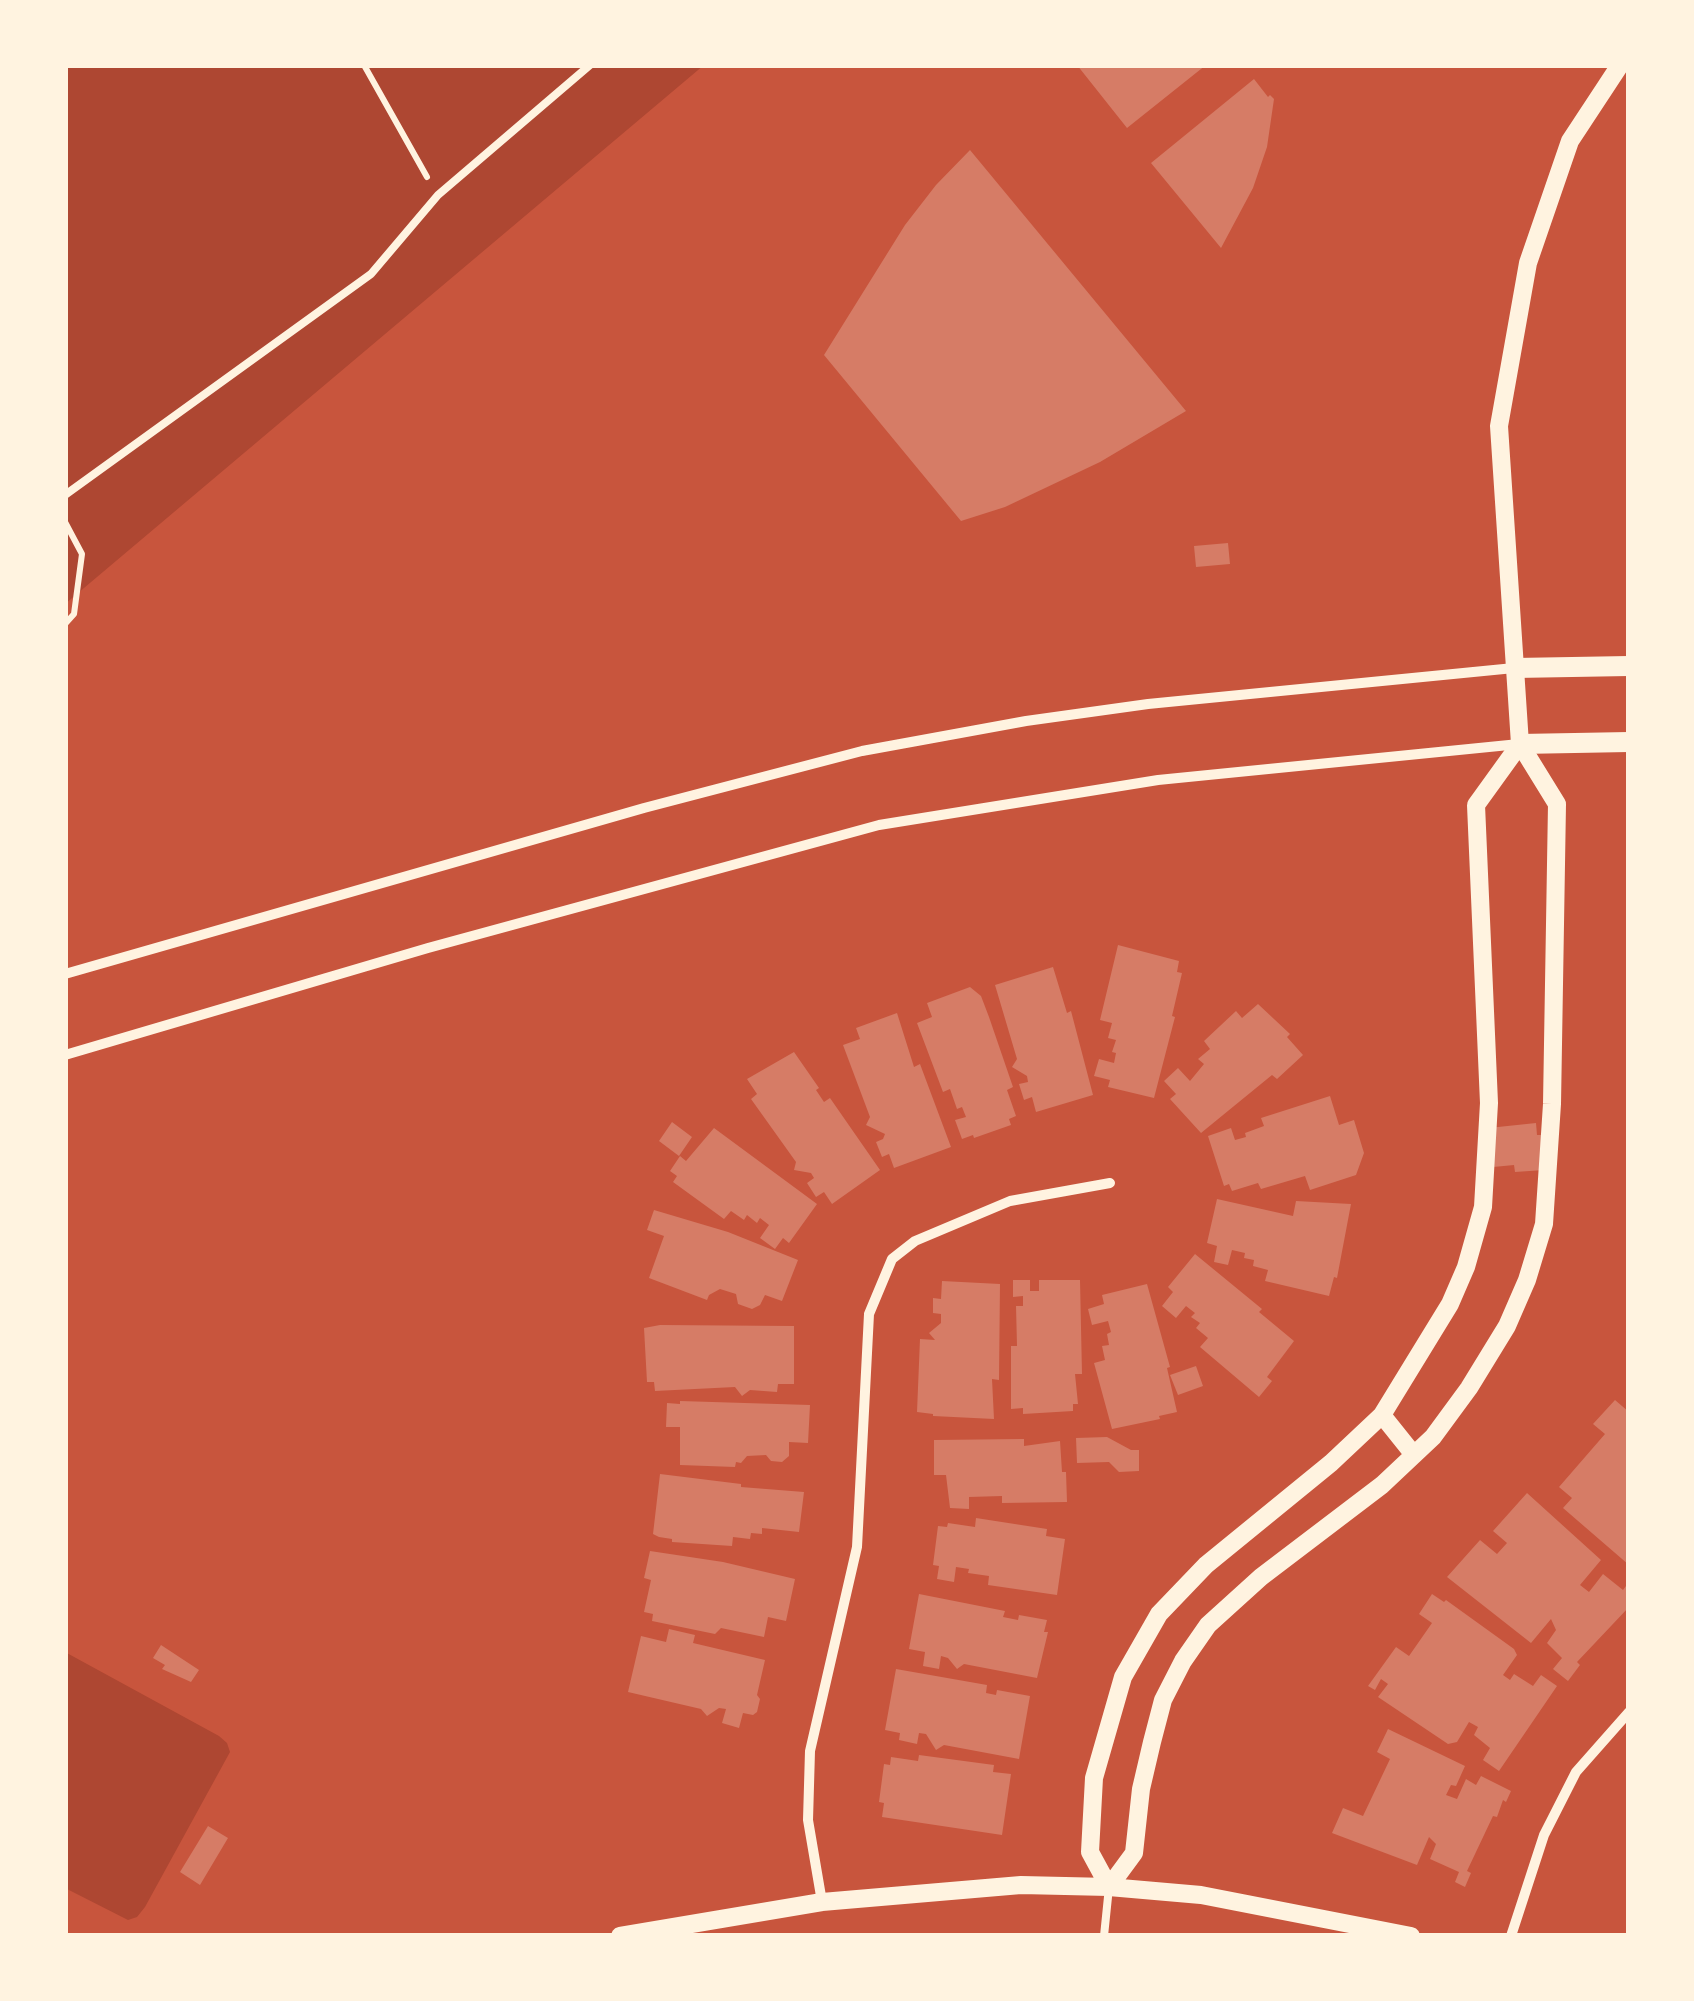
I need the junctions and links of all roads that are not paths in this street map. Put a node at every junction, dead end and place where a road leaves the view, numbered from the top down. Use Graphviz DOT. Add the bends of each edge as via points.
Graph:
graph roads {
  1 [pos="590,65"];
  2 [pos="1620,65"];
  3 [pos="65,494"];
  4 [pos="1629,666"];
  5 [pos="1515,668"];
  6 [pos="1629,742"];
  7 [pos="1520,744"];
  8 [pos="65,974"];
  9 [pos="65,1054"];
  10 [pos="1110,1184"];
  11 [pos="1382,1416"];
  12 [pos="1414,1455"];
  13 [pos="1629,1712"];
  14 [pos="1109,1887"];
  15 [pos="822,1902"];
  16 [pos="696,1930"];
  17 [pos="620,1936"];
  18 [pos="1104,1936"];
  19 [pos="1411,1936"];
  20 [pos="1511,1936"];
  1 -- 3 [label="lane" via="438,195 371,274"];
  2 -- 5 [label="street" via="1570,140 1528,263 1502,408"];
  4 -- 5 [label="main road"];
  5 -- 7 [label="street"];
  5 -- 8 [label="street" via="1148,704 862,751"];
  6 -- 7 [label="main road"];
  7 -- 9 [label="street" via="1158,780 879,825"];
  7 -- 11 [label="street" via="1476,805 1489,1103 1483,1206 1450,1304"];
  7 -- 12 [label="street" via="1556,804 1544,1224 1507,1326 1469,1388"];
  10 -- 15 [label="street" via="1010,1200 915,1241 892,1259 870,1314 858,1547 810,1750 808,1820"];
  11 -- 12 [label="street"];
  11 -- 14 [label="street" via="1206,1565 1159,1614 1124,1677 1094,1778 1090,1852"];
  12 -- 14 [label="street" via="1208,1625 1163,1700 1140,1788 1134,1853"];
  13 -- 20 [label="street" via="1576,1772 1544,1835"];
  14 -- 15 [label="street" via="1021,1885"];
  14 -- 18 [label="lane"];
  14 -- 19 [label="street" via="1202,1895"];
  15 -- 16 [label="street"];
  16 -- 17 [label="street"];
}
